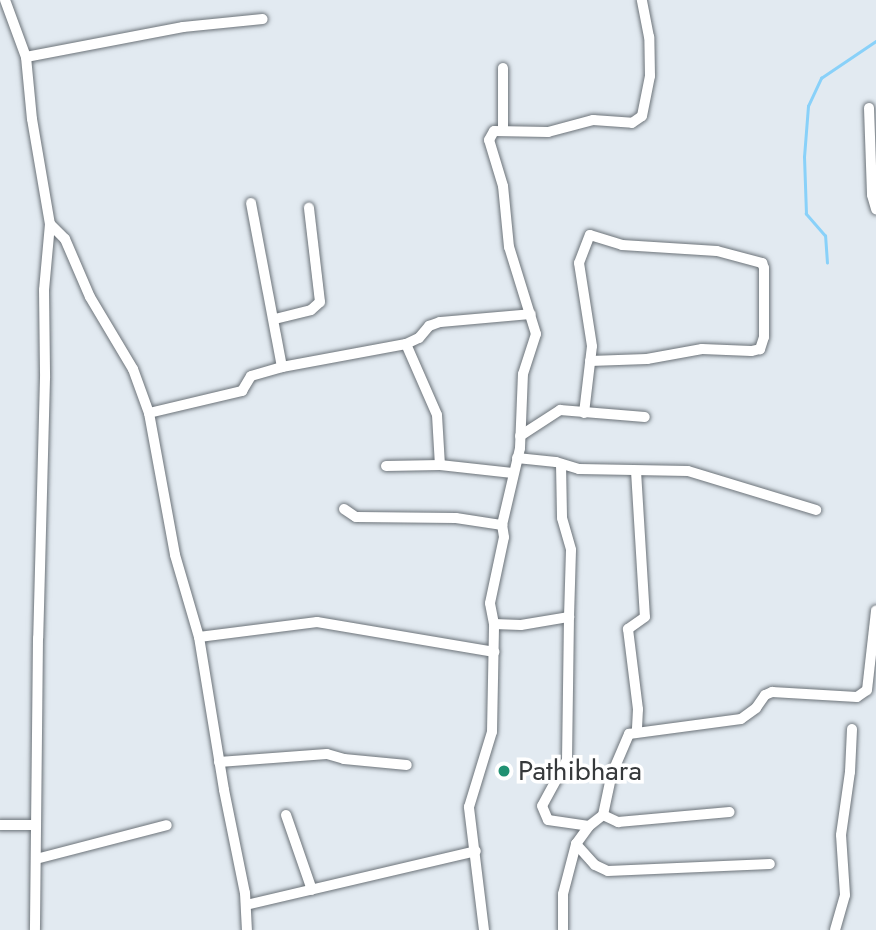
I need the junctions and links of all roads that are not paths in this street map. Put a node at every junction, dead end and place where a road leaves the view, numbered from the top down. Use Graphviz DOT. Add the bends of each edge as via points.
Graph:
graph roads {
  1 [pos="5,0"];
  2 [pos="642,0"];
  3 [pos="263,19"];
  4 [pos="26,57"];
  5 [pos="503,68"];
  6 [pos="869,108"];
  7 [pos="503,131"];
  8 [pos="251,203"];
  9 [pos="309,208"];
  10 [pos="876,209"];
  11 [pos="50,224"];
  12 [pos="531,314"];
  13 [pos="275,319"];
  14 [pos="406,344"];
  15 [pos="590,361"];
  16 [pos="282,367"];
  17 [pos="149,413"];
  18 [pos="584,413"];
  19 [pos="645,417"];
  20 [pos="520,436"];
  21 [pos="517,458"];
  22 [pos="561,464"];
  23 [pos="440,465"];
  24 [pos="386,466"];
  25 [pos="636,471"];
  26 [pos="513,473"];
  27 [pos="344,509"];
  28 [pos="816,510"];
  29 [pos="502,525"];
  30 [pos="876,611"];
  31 [pos="569,617"];
  32 [pos="494,624"];
  33 [pos="199,637"];
  34 [pos="494,652"];
  35 [pos="852,729"];
  36 [pos="637,731"];
  37 [pos="219,762"];
  38 [pos="407,765"];
  39 [pos="730,812"];
  40 [pos="286,815"];
  41 [pos="603,815"];
  42 [pos="0,825"];
  43 [pos="36,825"];
  44 [pos="167,825"];
  45 [pos="589,826"];
  46 [pos="576,844"];
  47 [pos="476,851"];
  48 [pos="36,859"];
  49 [pos="770,864"];
  50 [pos="312,890"];
  51 [pos="246,905"];
  52 [pos="484,929"];
  53 [pos="35,930"];
  54 [pos="247,930"];
  55 [pos="471,930"];
  56 [pos="563,930"];
  57 [pos="835,930"];
  1 -- 4 [label="street"];
  2 -- 7 [label="street" via="650,76 642,116 632,123 593,120 548,132"];
  3 -- 4 [label="street" via="183,27"];
  4 -- 11 [label="street"];
  5 -- 7 [label="street"];
  6 -- 10 [label="street"];
  7 -- 12 [label="street" via="494,131 489,139 503,186 509,247"];
  8 -- 13 [label="street"];
  9 -- 13 [label="street" via="320,302 311,310"];
  11 -- 17 [label="street" via="65,239 90,297 133,369"];
  11 -- 43 [label="street" via="44,290"];
  12 -- 14 [label="street" via="440,322"];
  12 -- 20 [label="street" via="536,334 523,374"];
  13 -- 16 [label="street"];
  14 -- 16 [label="street"];
  14 -- 23 [label="street" via="437,415"];
  15 -- 15 [label="street" via="590,324 579,263 590,236 622,245 717,251 762,262 764,337 760,349 702,349 647,359"];
  15 -- 18 [label="street"];
  16 -- 17 [label="street" via="251,376 242,391"];
  17 -- 33 [label="street" via="175,555"];
  18 -- 19 [label="street"];
  18 -- 20 [label="street" via="560,410"];
  20 -- 21 [label="street"];
  21 -- 22 [label="street"];
  21 -- 26 [label="street"];
  22 -- 25 [label="street"];
  22 -- 31 [label="street" via="562,518 571,550"];
  23 -- 24 [label="street"];
  23 -- 26 [label="street"];
  25 -- 28 [label="street" via="688,471"];
  25 -- 36 [label="street" via="645,617 628,629"];
  26 -- 29 [label="street"];
  27 -- 29 [label="street" via="356,517 456,518"];
  29 -- 32 [label="street" via="504,537 490,603"];
  30 -- 36 [label="street" via="867,690 858,697 772,692 741,719"];
  31 -- 32 [label="street" via="521,625"];
  31 -- 45 [label="street" via="567,760 542,806 548,820"];
  32 -- 34 [label="street"];
  33 -- 34 [label="street" via="317,622"];
  33 -- 37 [label="street"];
  34 -- 47 [label="street" via="492,732 469,807"];
  35 -- 57 [label="street" via="841,835 845,895"];
  36 -- 41 [label="street" via="623,742"];
  37 -- 38 [label="street" via="327,754"];
  37 -- 51 [label="street"];
  39 -- 41 [label="street" via="618,822"];
  40 -- 50 [label="street"];
  41 -- 45 [label="street"];
  42 -- 43 [label="street"];
  43 -- 48 [label="street"];
  44 -- 48 [label="street"];
  45 -- 46 [label="street"];
  46 -- 49 [label="street" via="595,865 608,871"];
  46 -- 56 [label="street" via="563,894"];
  47 -- 50 [label="street"];
  47 -- 52 [label="street"];
  48 -- 53 [label="street"];
  50 -- 51 [label="street"];
  51 -- 54 [label="street"];
  52 -- 55 [label="street"];
}
